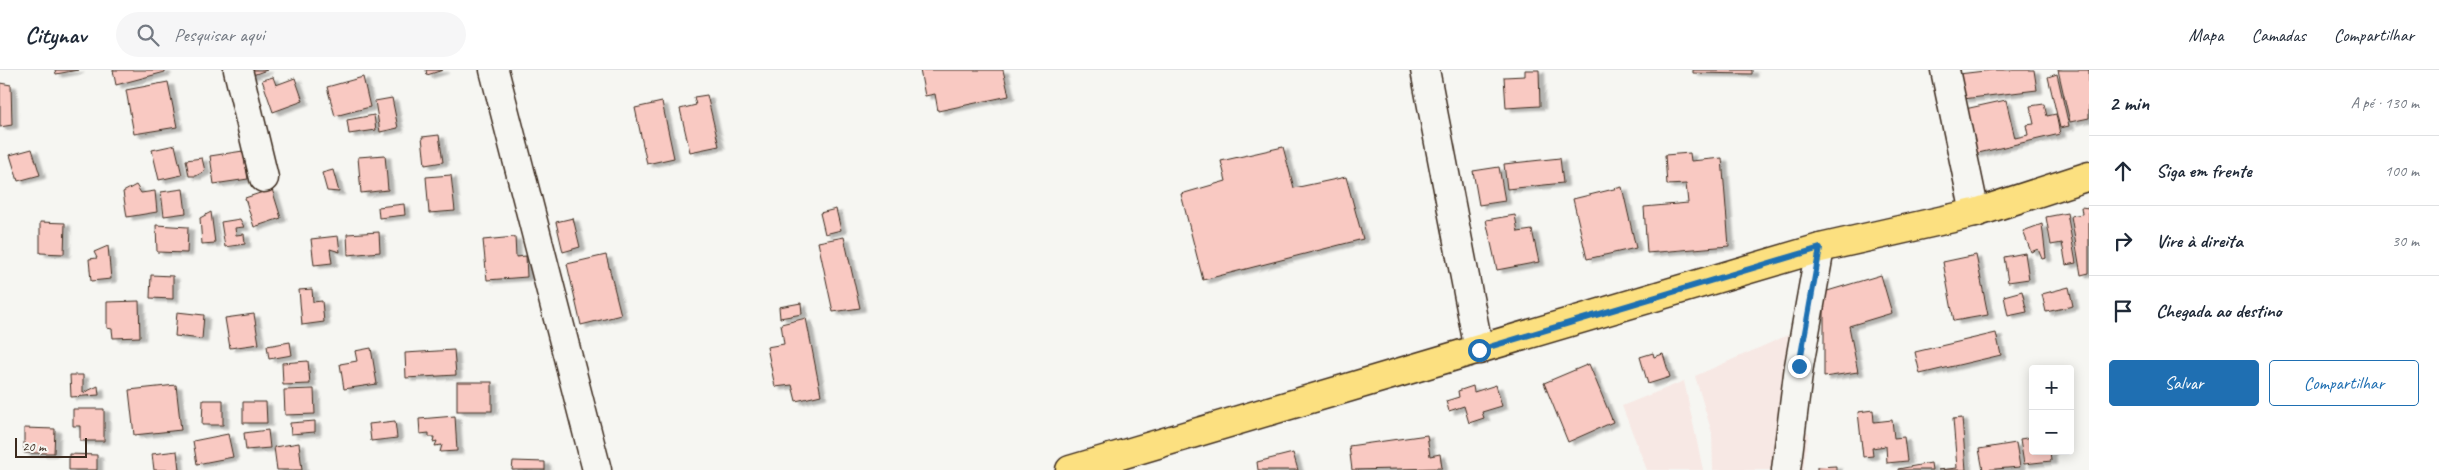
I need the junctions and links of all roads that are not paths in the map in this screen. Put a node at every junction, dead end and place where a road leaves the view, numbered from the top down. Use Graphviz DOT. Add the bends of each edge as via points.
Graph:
graph roads {
  1 [pos="238,70"];
  2 [pos="494,70"];
  3 [pos="1425,70"];
  4 [pos="1945,70"];
  5 [pos="2089,176"];
  6 [pos="264,178"];
  7 [pos="1975,213"];
  8 [pos="1820,248"];
  9 [pos="1479,350"];
  10 [pos="597,470"];
  11 [pos="1070,470"];
  12 [pos="1786,470"];
  1 -- 6 [label="street"];
  2 -- 10 [label="street"];
  3 -- 9 [label="street"];
  4 -- 7 [label="street"];
  5 -- 7 [label="main road"];
  7 -- 8 [label="main road"];
  8 -- 9 [label="main road"];
  8 -- 12 [label="street" via="1799,366"];
  9 -- 11 [label="main road"];
}
